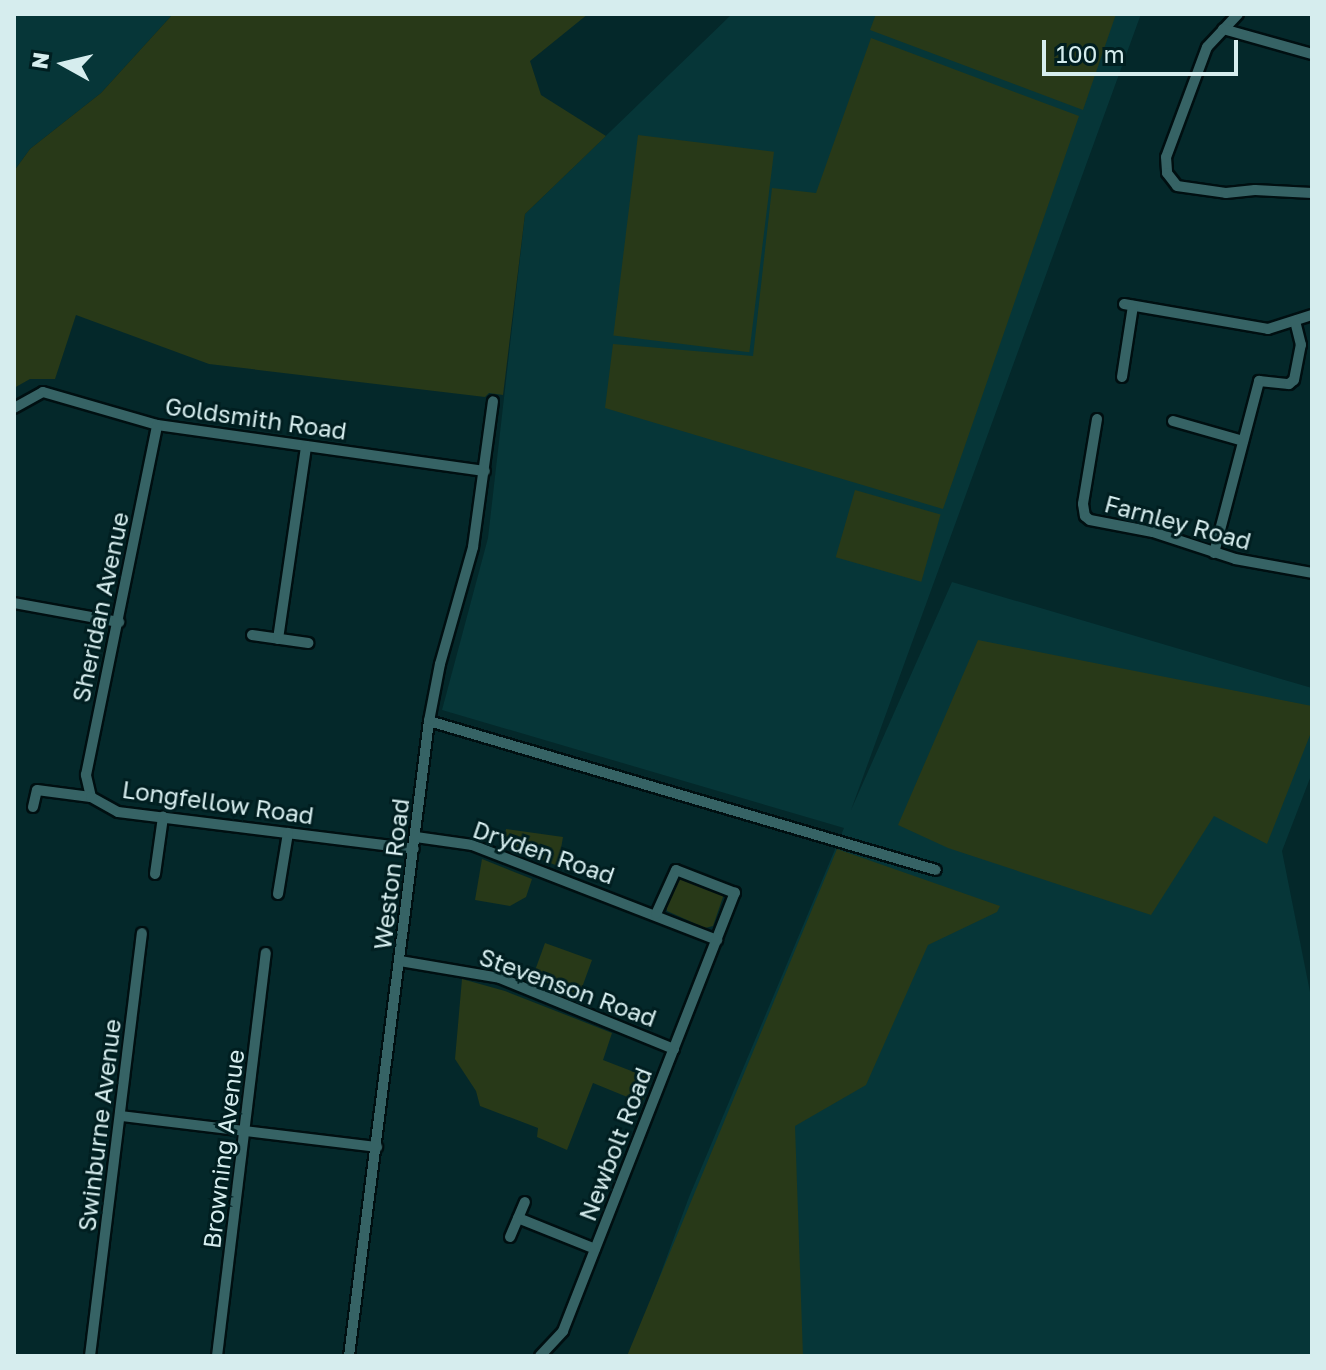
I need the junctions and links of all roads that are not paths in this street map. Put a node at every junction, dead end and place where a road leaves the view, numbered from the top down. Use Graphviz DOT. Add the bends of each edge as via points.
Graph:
graph roads {
  1 [pos="1238,14"];
  2 [pos="1223,29"];
  3 [pos="1312,54"];
  4 [pos="1312,193"];
  5 [pos="1312,315"];
  6 [pos="1295,321"];
  7 [pos="1122,377"];
  8 [pos="493,401"];
  9 [pos="14,408"];
  10 [pos="1097,419"];
  11 [pos="1173,421"];
  12 [pos="157,425"];
  13 [pos="1243,441"];
  14 [pos="306,446"];
  15 [pos="485,471"];
  16 [pos="1214,553"];
  17 [pos="1312,573"];
  18 [pos="14,603"];
  19 [pos="119,622"];
  20 [pos="252,635"];
  21 [pos="278,639"];
  22 [pos="308,643"];
  23 [pos="429,721"];
  24 [pos="91,797"];
  25 [pos="33,807"];
  26 [pos="163,817"];
  27 [pos="288,833"];
  28 [pos="415,843"];
  29 [pos="936,870"];
  30 [pos="155,874"];
  31 [pos="278,894"];
  32 [pos="656,914"];
  33 [pos="142,933"];
  34 [pos="717,940"];
  35 [pos="266,953"];
  36 [pos="400,961"];
  37 [pos="674,1049"];
  38 [pos="121,1116"];
  39 [pos="246,1131"];
  40 [pos="377,1147"];
  41 [pos="525,1202"];
  42 [pos="518,1218"];
  43 [pos="510,1237"];
  44 [pos="595,1249"];
  45 [pos="218,1353"];
  46 [pos="90,1356"];
  47 [pos="349,1356"];
  48 [pos="540,1356"];
  1 -- 2 [label="street"];
  2 -- 3 [label="street"];
  2 -- 4 [label="street" via="1207,47 1166,157 1167,173 1177,186 1226,193"];
  5 -- 6 [label="street"];
  6 -- 7 [label="street" via="1268,329 1128,305"];
  6 -- 13 [label="street" via="1301,345 1294,380 1259,381"];
  8 -- 15 [label="street, Weston Road"];
  9 -- 12 [label="street, Goldsmith Road" via="43,392"];
  10 -- 16 [label="street, Farnley Road" via="1085,516"];
  11 -- 13 [label="street"];
  12 -- 14 [label="street, Goldsmith Road"];
  12 -- 19 [label="street, Sheridan Avenue"];
  13 -- 16 [label="street"];
  14 -- 15 [label="street, Goldsmith Road"];
  14 -- 21 [label="street"];
  15 -- 23 [label="street, Weston Road" via="473,547"];
  16 -- 17 [label="street, Farnley Road"];
  18 -- 19 [label="street"];
  19 -- 24 [label="street, Sheridan Avenue" via="86,775"];
  20 -- 21 [label="street"];
  21 -- 22 [label="street"];
  23 -- 28 [label="street, Weston Road"];
  23 -- 29 [label="street"];
  24 -- 25 [label="street, Longfellow Road" via="37,790"];
  24 -- 26 [label="street, Longfellow Road" via="118,812"];
  26 -- 27 [label="street, Longfellow Road"];
  26 -- 30 [label="street"];
  27 -- 28 [label="street, Longfellow Road"];
  27 -- 31 [label="street"];
  28 -- 32 [label="street, Dryden Road" via="472,845"];
  28 -- 36 [label="street, Weston Road"];
  32 -- 34 [label="street, Dryden Road"];
  32 -- 34 [label="street" via="676,870 732,891"];
  33 -- 38 [label="street, Swinburne Avenue"];
  34 -- 37 [label="street, Newbolt Road"];
  35 -- 39 [label="street, Browning Avenue"];
  36 -- 37 [label="street, Stevenson Road" via="500,978"];
  36 -- 40 [label="street, Weston Road"];
  37 -- 44 [label="street, Newbolt Road"];
  38 -- 39 [label="street"];
  38 -- 46 [label="street, Swinburne Avenue"];
  39 -- 40 [label="street"];
  39 -- 45 [label="street, Browning Avenue"];
  40 -- 47 [label="street, Weston Road"];
  41 -- 42 [label="street"];
  42 -- 43 [label="street"];
  42 -- 44 [label="street"];
  44 -- 48 [label="street, Newbolt Road" via="563,1331"];
}
